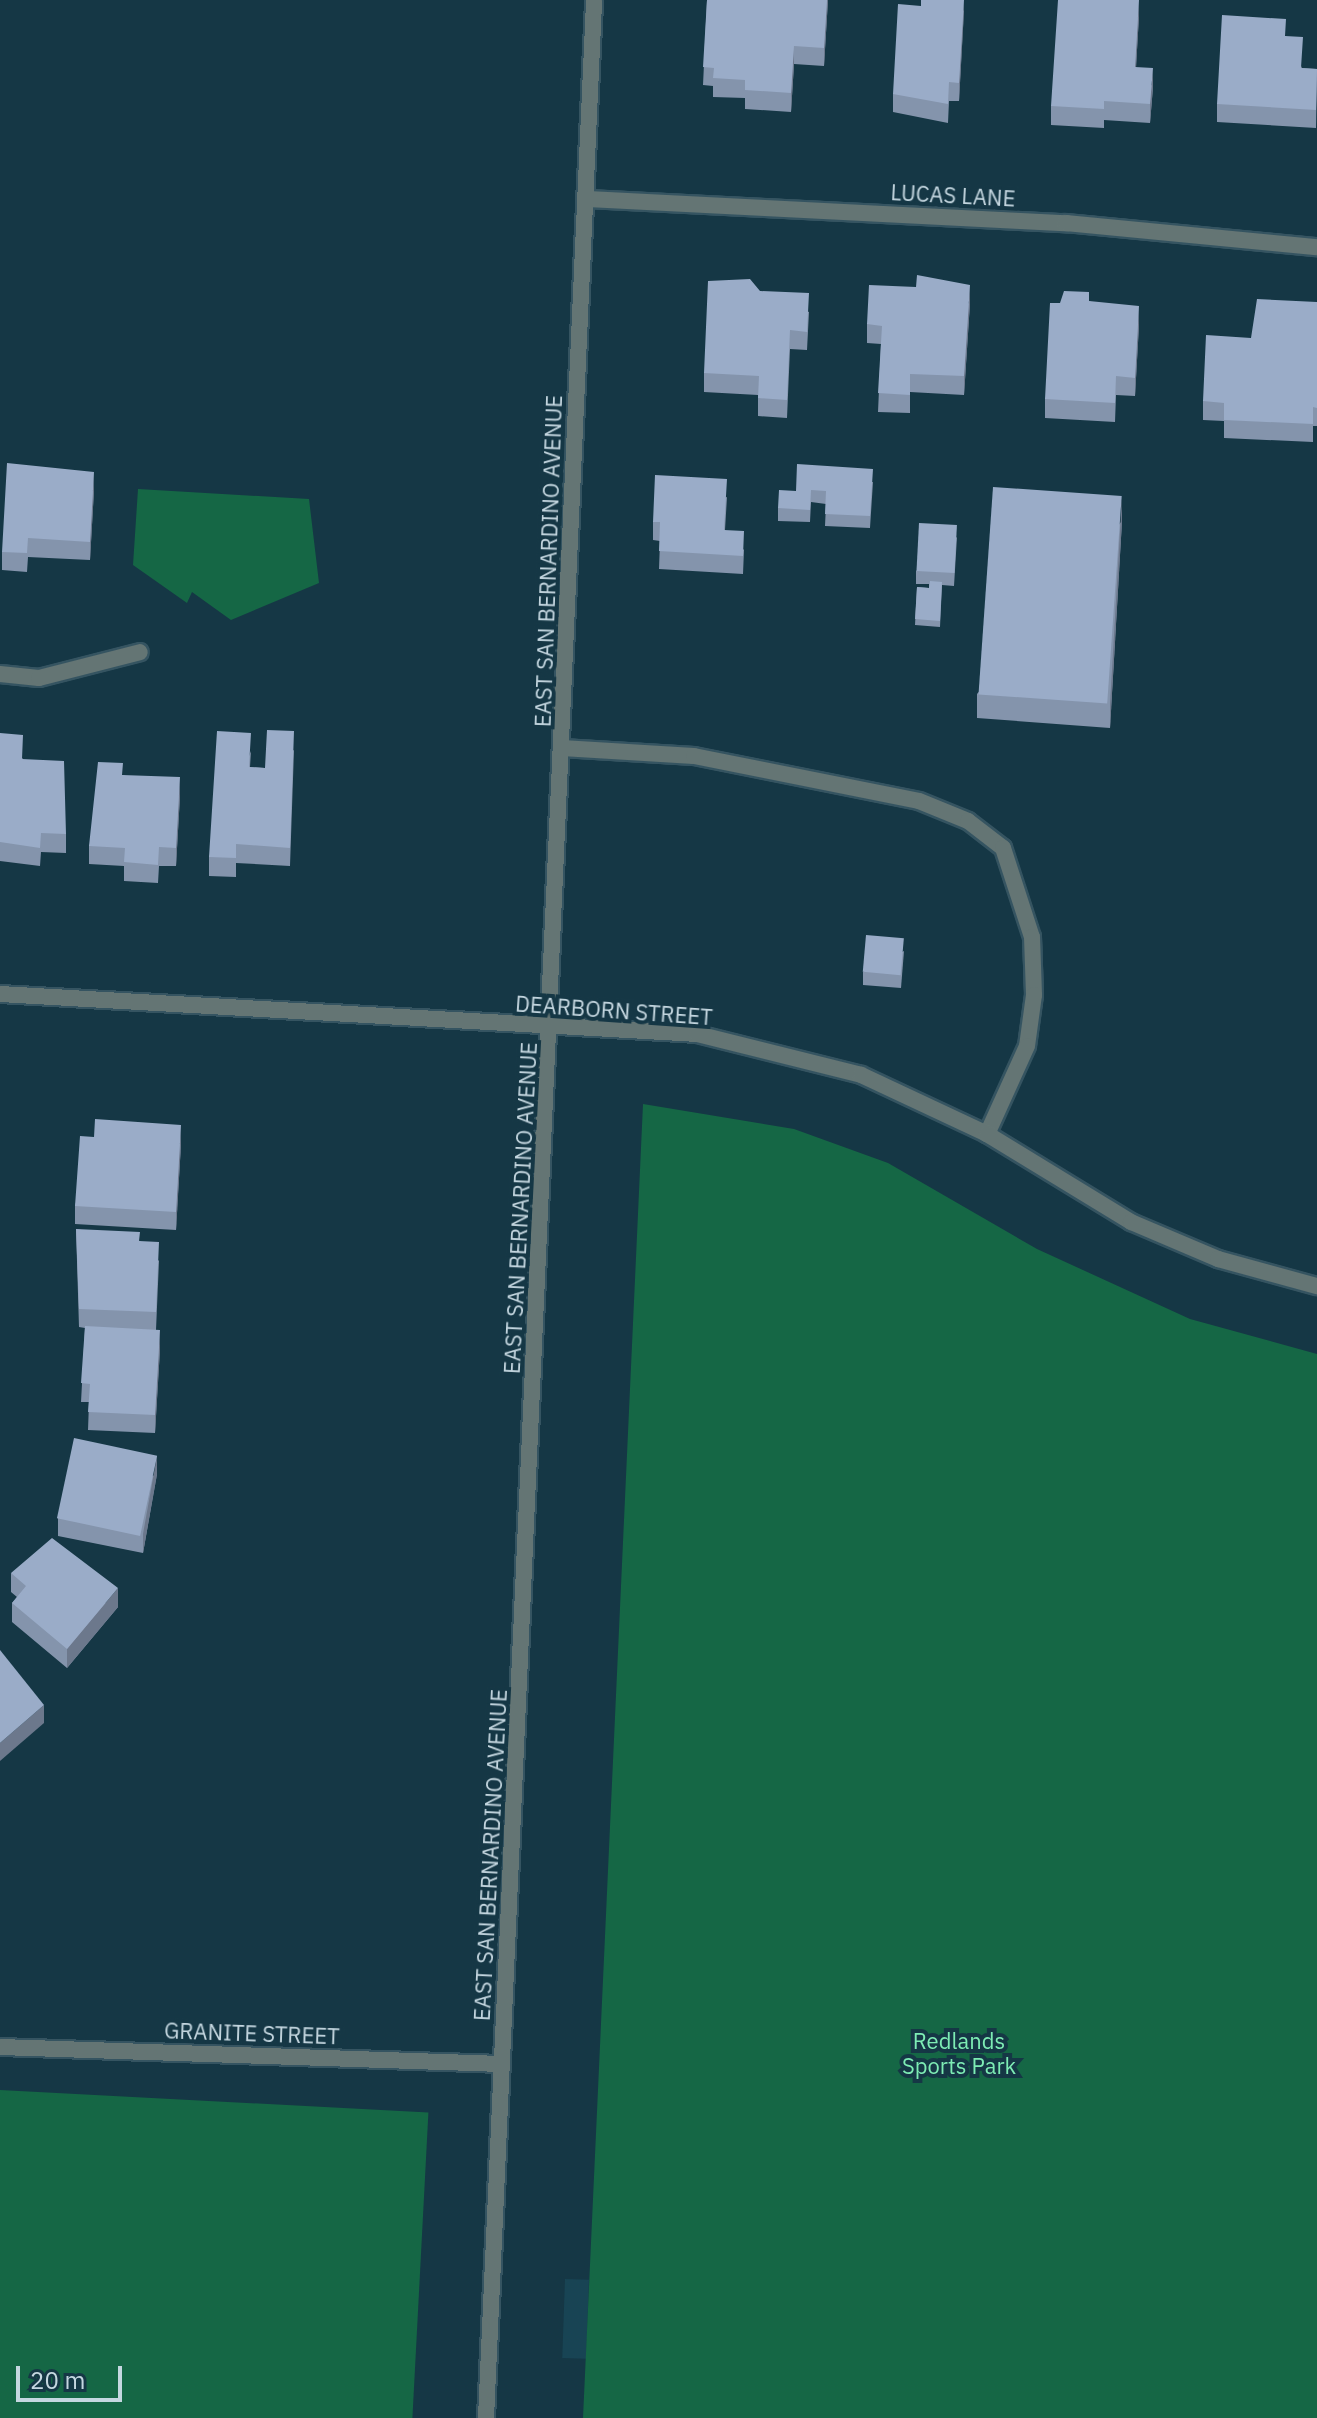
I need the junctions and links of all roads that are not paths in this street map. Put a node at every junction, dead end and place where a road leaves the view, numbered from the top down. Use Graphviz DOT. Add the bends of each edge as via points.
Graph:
graph roads {
  1 [pos="594,0"];
  2 [pos="586,199"];
  3 [pos="1317,247"];
  4 [pos="140,652"];
  5 [pos="0,674"];
  6 [pos="562,748"];
  7 [pos="0,994"];
  8 [pos="550,1026"];
  9 [pos="987,1134"];
  10 [pos="1317,1286"];
  11 [pos="0,2047"];
  12 [pos="502,2064"];
  13 [pos="486,2418"];
  1 -- 2 [label="street, EAST SAN BERNARDINO AVENUE"];
  2 -- 3 [label="street, LUCAS LANE" via="1066,223"];
  2 -- 6 [label="street, EAST SAN BERNARDINO AVENUE"];
  4 -- 5 [label="street" via="39,678"];
  6 -- 8 [label="street, EAST SAN BERNARDINO AVENUE"];
  6 -- 9 [label="street" via="694,756 919,801 968,821 1003,848 1032,937 1034,995 1027,1046"];
  7 -- 8 [label="street, DEARBORN STREET"];
  8 -- 9 [label="street, DEARBORN STREET" via="697,1034 861,1075"];
  8 -- 12 [label="street, EAST SAN BERNARDINO AVENUE"];
  9 -- 10 [label="street, DEARBORN STREET" via="1131,1222 1218,1259"];
  11 -- 12 [label="street, GRANITE STREET"];
  12 -- 13 [label="street, EAST SAN BERNARDINO AVENUE"];
}
